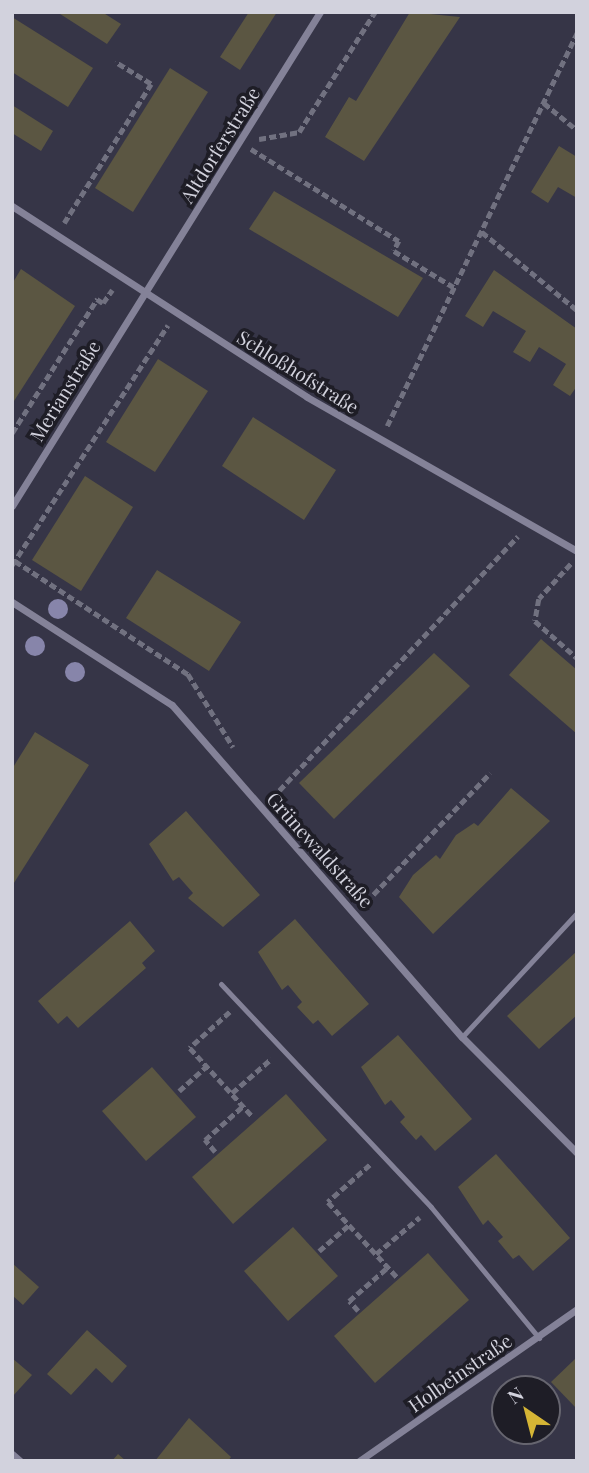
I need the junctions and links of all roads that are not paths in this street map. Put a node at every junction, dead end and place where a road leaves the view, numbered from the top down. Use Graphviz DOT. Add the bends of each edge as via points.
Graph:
graph roads {
  1 [pos="320,12"];
  2 [pos="12,206"];
  3 [pos="144,293"];
  4 [pos="12,506"];
  5 [pos="577,551"];
  6 [pos="12,602"];
  7 [pos="577,913"];
  8 [pos="221,984"];
  9 [pos="462,1037"];
  10 [pos="577,1153"];
  11 [pos="577,1309"];
  12 [pos="539,1338"];
  13 [pos="12,1454"];
  14 [pos="20,1461"];
  15 [pos="359,1461"];
  1 -- 3 [label="street, Altdorferstraße"];
  2 -- 3 [label="street, Schloßhofstraße"];
  3 -- 4 [label="street, Merianstraße"];
  3 -- 5 [label="street, Schloßhofstraße" via="380,441"];
  6 -- 9 [label="street, Grünewaldstraße" via="172,705"];
  7 -- 9 [label="lane"];
  8 -- 12 [label="lane" via="431,1207"];
  9 -- 10 [label="street, Grünewaldstraße"];
  11 -- 12 [label="street, Holbeinstraße"];
  12 -- 15 [label="street, Holbeinstraße"];
  13 -- 14 [label="street"];
}
